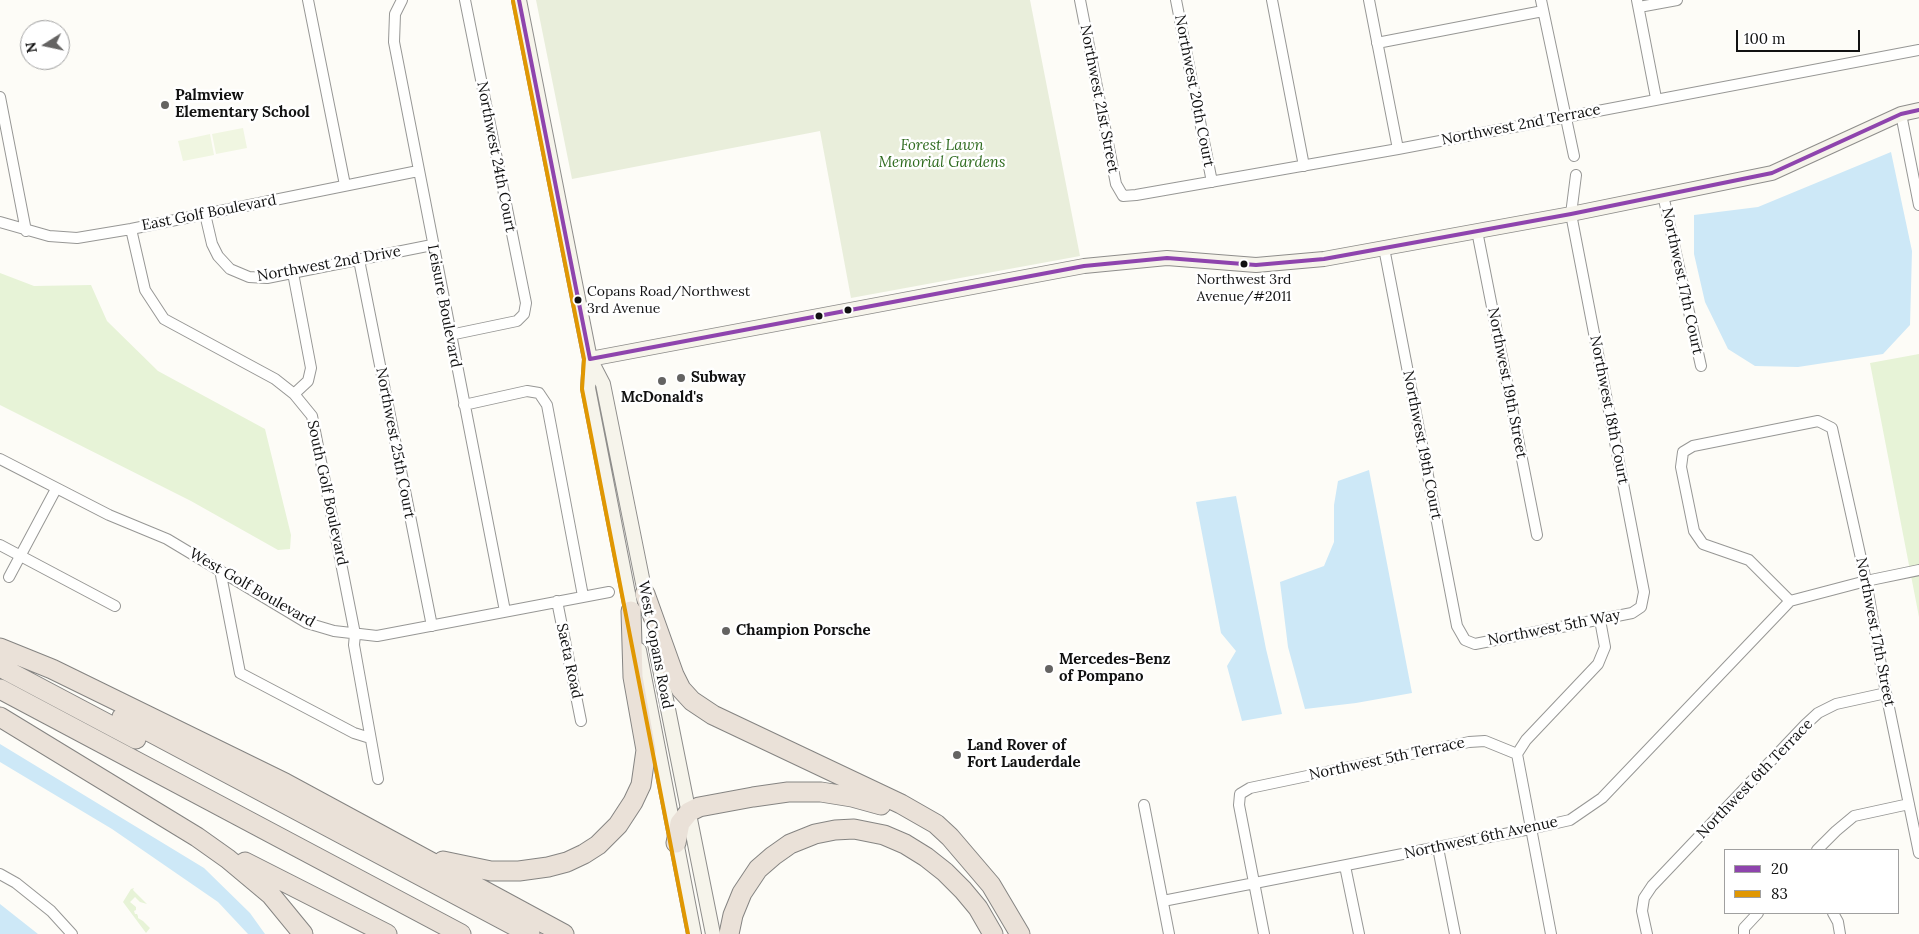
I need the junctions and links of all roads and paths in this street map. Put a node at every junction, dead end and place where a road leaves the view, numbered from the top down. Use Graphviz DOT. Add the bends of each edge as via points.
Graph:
graph roads {
  1 [pos="308,0"];
  2 [pos="402,0"];
  3 [pos="465,0"];
  4 [pos="519,0"];
  5 [pos="1080,0"];
  6 [pos="1176,0"];
  7 [pos="1272,0"];
  8 [pos="1368,0"];
  9 [pos="1541,0"];
  10 [pos="1677,0"];
  11 [pos="1638,4"];
  12 [pos="1543,11"];
  13 [pos="1377,43"];
  14 [pos="1919,50"];
  15 [pos="0,97"];
  16 [pos="1656,98"];
  17 [pos="1919,110"];
  18 [pos="1901,114"];
  19 [pos="1566,117"];
  20 [pos="1398,149"];
  21 [pos="1574,156"];
  22 [pos="1304,166"];
  23 [pos="418,171"];
  24 [pos="1576,175"];
  25 [pos="1212,182"];
  26 [pos="345,186"];
  27 [pos="1663,195"];
  28 [pos="1123,196"];
  29 [pos="1919,206"];
  30 [pos="205,214"];
  31 [pos="1571,214"];
  32 [pos="0,222"];
  33 [pos="131,229"];
  34 [pos="26,231"];
  35 [pos="1477,231"];
  36 [pos="432,245"];
  37 [pos="1384,248"];
  38 [pos="359,260"];
  39 [pos="293,273"];
  40 [pos="450,336"];
  41 [pos="590,359"];
  42 [pos="1701,366"];
  43 [pos="294,394"];
  44 [pos="464,405"];
  45 [pos="0,459"];
  46 [pos="56,489"];
  47 [pos="1537,535"];
  48 [pos="0,545"];
  49 [pos="21,556"];
  50 [pos="220,570"];
  51 [pos="1919,570"];
  52 [pos="9,578"];
  53 [pos="1866,581"];
  54 [pos="609,592"];
  55 [pos="645,594"];
  56 [pos="583,596"];
  57 [pos="557,601"];
  58 [pos="1790,601"];
  59 [pos="115,606"];
  60 [pos="1641,607"];
  61 [pos="505,611"];
  62 [pos="632,611"];
  63 [pos="1600,620"];
  64 [pos="432,626"];
  65 [pos="355,634"];
  66 [pos="1465,640"];
  67 [pos="0,649"];
  68 [pos="0,667"];
  69 [pos="0,688"];
  70 [pos="1886,693"];
  71 [pos="0,703"];
  72 [pos="0,717"];
  73 [pos="581,721"];
  74 [pos="370,738"];
  75 [pos="1517,754"];
  76 [pos="378,779"];
  77 [pos="1909,804"];
  78 [pos="1144,805"];
  79 [pos="688,812"];
  80 [pos="365,826"];
  81 [pos="1530,829"];
  82 [pos="197,837"];
  83 [pos="676,843"];
  84 [pos="1438,848"];
  85 [pos="1818,849"];
  86 [pos="1919,853"];
  87 [pos="971,861"];
  88 [pos="1345,866"];
  89 [pos="0,874"];
  90 [pos="1254,884"];
  91 [pos="1163,901"];
  92 [pos="1757,914"];
  93 [pos="1834,914"];
  94 [pos="1744,931"];
  95 [pos="72,934"];
  96 [pos="303,934"];
  97 [pos="387,934"];
  98 [pos="434,934"];
  99 [pos="461,934"];
  100 [pos="503,934"];
  101 [pos="530,934"];
  102 [pos="564,934"];
  103 [pos="694,934"];
  104 [pos="713,934"];
  105 [pos="729,934"];
  106 [pos="994,934"];
  107 [pos="1020,934"];
  108 [pos="1169,934"];
  109 [pos="1264,934"];
  110 [pos="1359,934"];
  111 [pos="1455,934"];
  112 [pos="1551,934"];
  113 [pos="1647,934"];
  114 [pos="1840,934"];
  1 -- 26 [label="street"];
  2 -- 23 [label="street, Leisure Boulevard" via="395,14 394,42"];
  3 -- 40 [label="street, Northwest 24th Court" via="526,303 524,314 517,322"];
  4 -- 41 [label="main road, West Copans Road"];
  5 -- 28 [label="street, Northwest 21st Street" via="1116,184"];
  6 -- 25 [label="street, Northwest 20th Court"];
  7 -- 22 [label="street"];
  8 -- 13 [label="street"];
  9 -- 12 [label="street"];
  10 -- 11 [label="street"];
  11 -- 16 [label="street"];
  12 -- 13 [label="street"];
  12 -- 19 [label="street"];
  13 -- 20 [label="street"];
  14 -- 16 [label="street, Northwest 2nd Terrace"];
  15 -- 34 [label="street"];
  16 -- 19 [label="street, Northwest 2nd Terrace"];
  17 -- 18 [label="main road"];
  18 -- 27 [label="main road" via="1772,173"];
  18 -- 29 [label="street"];
  19 -- 20 [label="street, Northwest 2nd Terrace"];
  19 -- 21 [label="street"];
  20 -- 22 [label="street, Northwest 2nd Terrace"];
  22 -- 25 [label="street, Northwest 2nd Terrace"];
  23 -- 26 [label="street, East Golf Boulevard"];
  23 -- 36 [label="street, Leisure Boulevard"];
  24 -- 31 [label="street, Northwest 18th Court"];
  25 -- 28 [label="street, Northwest 2nd Terrace"];
  26 -- 30 [label="street, East Golf Boulevard"];
  27 -- 31 [label="main road"];
  27 -- 42 [label="street, Northwest 17th Court"];
  30 -- 33 [label="street, East Golf Boulevard"];
  30 -- 39 [label="street, Northwest 2nd Drive" via="212,244 230,269 249,277 267,278"];
  31 -- 35 [label="main road"];
  31 -- 60 [label="street, Northwest 18th Court" via="1644,592"];
  32 -- 34 [label="street, East Golf Boulevard"];
  33 -- 34 [label="street, East Golf Boulevard" via="77,238"];
  33 -- 43 [label="street, South Golf Boulevard" via="146,290 164,319 275,379"];
  35 -- 37 [label="main road"];
  35 -- 47 [label="street, Northwest 19th Street"];
  36 -- 38 [label="street, Northwest 2nd Drive"];
  36 -- 40 [label="street, Leisure Boulevard"];
  37 -- 41 [label="main road" via="1324,259 1256,265 1167,258 1084,266"];
  37 -- 66 [label="street, Northwest 19th Court" via="1457,626"];
  38 -- 39 [label="street, Northwest 2nd Drive"];
  38 -- 64 [label="street, Northwest 25th Court"];
  39 -- 43 [label="street" via="310,368 308,381"];
  40 -- 44 [label="street, Leisure Boulevard"];
  41 -- 55 [label="main road, West Copans Road" via="603,384"];
  41 -- 62 [label="main road, West Copans Road" via="588,388"];
  43 -- 65 [label="street, South Golf Boulevard" via="312,416"];
  44 -- 56 [label="street" via="527,391 539,393 547,405"];
  44 -- 61 [label="street, Leisure Boulevard"];
  45 -- 46 [label="street, West Golf Boulevard"];
  46 -- 49 [label="street"];
  46 -- 50 [label="street, West Golf Boulevard" via="167,539"];
  48 -- 49 [label="street"];
  49 -- 52 [label="street"];
  49 -- 59 [label="street"];
  50 -- 65 [label="street, West Golf Boulevard" via="307,623"];
  50 -- 74 [label="street" via="240,673 354,733"];
  51 -- 53 [label="street"];
  53 -- 58 [label="street"];
  53 -- 58 [label="street, Northwest 17th Street" via="1832,428 1818,421 1693,446 1683,452 1680,467 1694,530 1703,544 1749,560"];
  53 -- 70 [label="street, Northwest 17th Street"];
  54 -- 56 [label="street, West Golf Boulevard"];
  55 -- 79 [label="main road, West Copans Road"];
  55 -- 87 [label="highway" via="674,675 686,695 698,706 925,816 946,832"];
  56 -- 57 [label="street, West Golf Boulevard"];
  57 -- 61 [label="street, West Golf Boulevard"];
  57 -- 73 [label="street, Saeta Road"];
  58 -- 81 [label="street, Northwest 6th Avenue" via="1602,798 1570,820"];
  60 -- 63 [label="street, Northwest 5th Way" via="1632,614"];
  61 -- 64 [label="street, West Golf Boulevard"];
  62 -- 80 [label="highway" via="633,677 646,742 645,767 629,811 598,845 576,858 548,867 491,871 437,859"];
  62 -- 83 [label="main road, West Copans Road"];
  63 -- 66 [label="street, Northwest 5th Way" via="1475,644"];
  63 -- 75 [label="street" via="1605,647 1598,664 1526,740"];
  64 -- 65 [label="street, West Golf Boulevard" via="378,636"];
  65 -- 74 [label="street, South Golf Boulevard" via="354,645"];
  67 -- 80 [label="highway" via="52,669 293,787"];
  67 -- 101 [label="highway" via="48,678"];
  68 -- 100 [label="highway"];
  69 -- 99 [label="highway"];
  70 -- 77 [label="street, Northwest 17th Street"];
  70 -- 113 [label="street, Northwest 6th Terrace" via="1836,704 1818,713 1652,886 1644,898 1642,911"];
  71 -- 98 [label="highway"];
  72 -- 82 [label="highway"];
  74 -- 76 [label="street, South Golf Boulevard"];
  75 -- 81 [label="street"];
  75 -- 90 [label="street, Northwest 5th Terrace" via="1484,741 1469,742 1250,788 1240,794 1238,805"];
  77 -- 85 [label="street" via="1854,816"];
  77 -- 86 [label="street, Northwest 17th Street"];
  78 -- 91 [label="street"];
  79 -- 83 [label="highway" via="680,823"];
  79 -- 87 [label="highway" via="699,807 774,794 844,795 909,816"];
  79 -- 104 [label="main road, West Copans Road"];
  80 -- 102 [label="highway"];
  81 -- 84 [label="street, Northwest 6th Avenue"];
  81 -- 112 [label="street"];
  82 -- 96 [label="highway" via="254,879"];
  82 -- 97 [label="highway"];
  83 -- 103 [label="main road, West Copans Road"];
  84 -- 88 [label="street, Northwest 6th Avenue"];
  84 -- 111 [label="street"];
  87 -- 107 [label="highway" via="991,884"];
  88 -- 90 [label="street, Northwest 6th Avenue"];
  88 -- 110 [label="street"];
  89 -- 95 [label="street" via="52,911"];
  90 -- 91 [label="street, Northwest 6th Avenue"];
  90 -- 109 [label="street"];
  91 -- 108 [label="street"];
  92 -- 94 [label="street"];
  93 -- 114 [label="street"];
  105 -- 106 [label="highway" via="742,893 758,869 790,844 835,830 884,835 926,857 963,890"];
}
